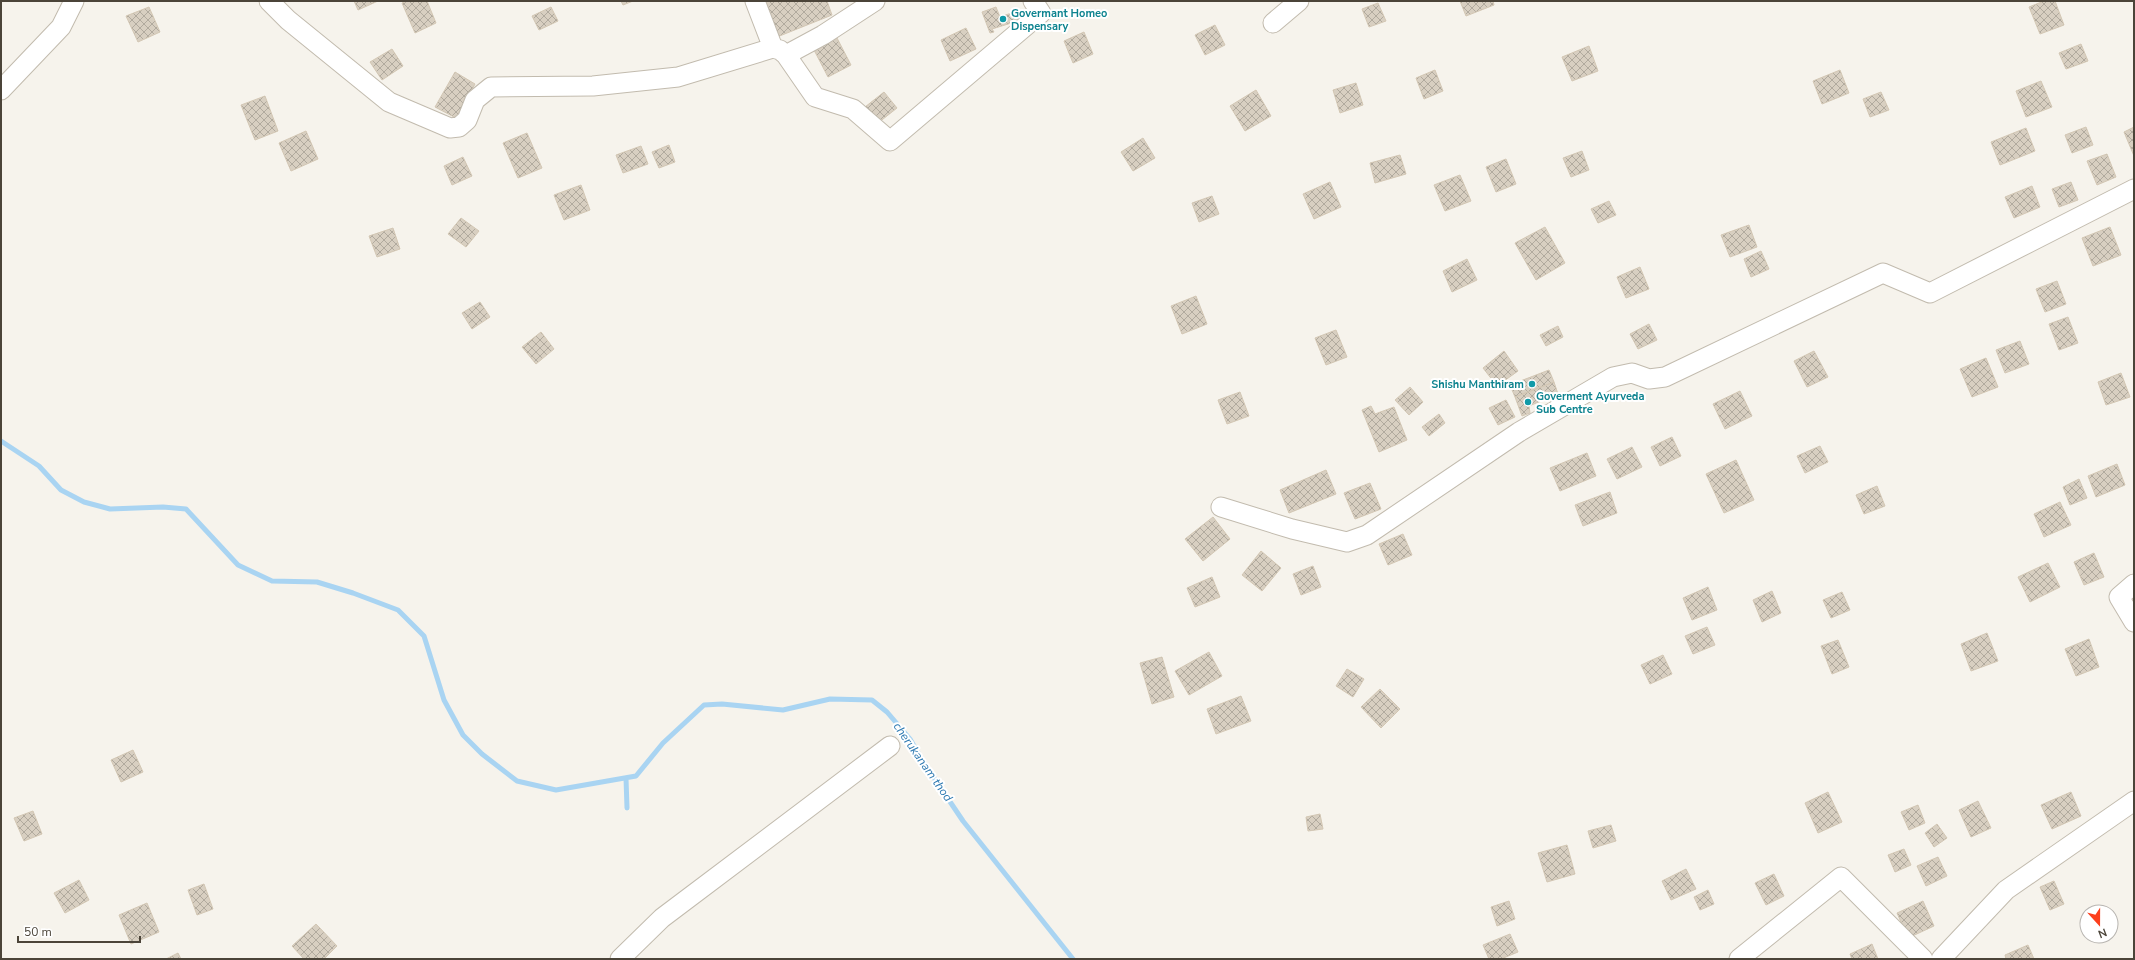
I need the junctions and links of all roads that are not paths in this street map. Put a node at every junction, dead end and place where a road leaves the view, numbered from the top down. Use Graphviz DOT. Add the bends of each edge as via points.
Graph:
graph roads {
  1 [pos="74,1"];
  2 [pos="269,1"];
  3 [pos="755,1"];
  4 [pos="875,1"];
  5 [pos="1033,1"];
  6 [pos="1299,1"];
  7 [pos="1273,23"];
  8 [pos="779,52"];
  9 [pos="1,90"];
  10 [pos="2134,189"];
  11 [pos="1221,507"];
  12 [pos="2134,584"];
  13 [pos="2134,622"];
  14 [pos="890,746"];
  15 [pos="2134,801"];
  16 [pos="620,959"];
  17 [pos="1740,959"];
  18 [pos="1923,959"];
  19 [pos="1941,959"];
  1 -- 9 [label="street" via="61,27"];
  2 -- 8 [label="street" via="288,20 389,102 450,128 460,127 467,120 475,100 491,87 593,86 678,77"];
  3 -- 8 [label="street"];
  4 -- 8 [label="street" via="823,35"];
  5 -- 8 [label="street" via="1041,13 890,141 853,109 815,97"];
  6 -- 7 [label="street"];
  10 -- 11 [label="street" via="1930,293 1883,273 1665,377 1648,378 1632,373 1613,376 1519,432 1367,535 1347,542 1292,529"];
  12 -- 13 [label="street" via="2119,597"];
  14 -- 16 [label="street" via="662,918"];
  15 -- 19 [label="street" via="2006,890"];
  17 -- 18 [label="street" via="1841,877"];
}
